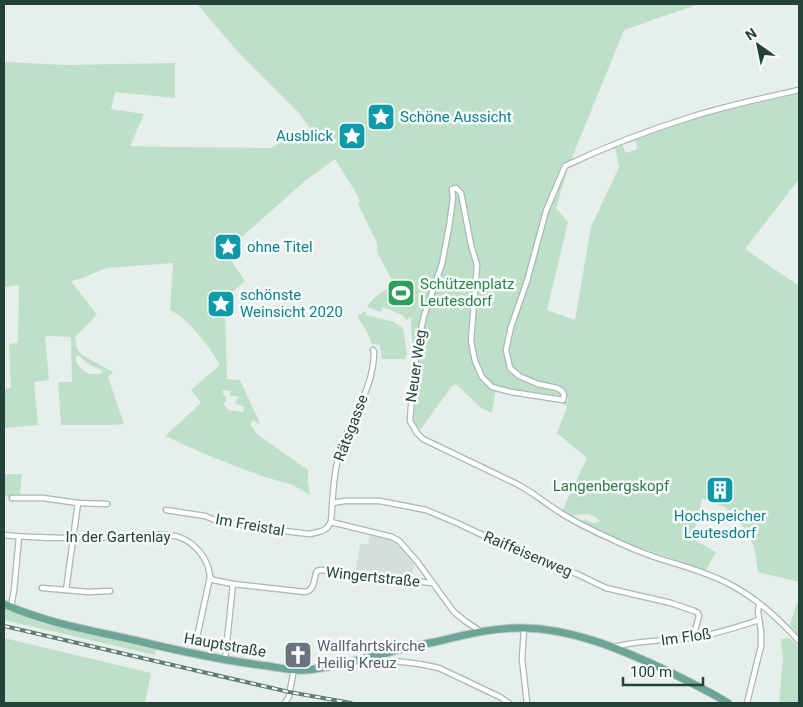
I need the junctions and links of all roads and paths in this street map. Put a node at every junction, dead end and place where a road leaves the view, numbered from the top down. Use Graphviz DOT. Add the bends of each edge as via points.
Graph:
graph roads {
  1 [pos="799,90"];
  2 [pos="373,350"];
  3 [pos="12,498"];
  4 [pos="78,503"];
  5 [pos="332,503"];
  6 [pos="107,504"];
  7 [pos="166,510"];
  8 [pos="331,522"];
  9 [pos="4,535"];
  10 [pos="19,537"];
  11 [pos="73,538"];
  12 [pos="210,577"];
  13 [pos="432,583"];
  14 [pos="233,584"];
  15 [pos="42,588"];
  16 [pos="66,590"];
  17 [pos="110,591"];
  18 [pos="4,604"];
  19 [pos="759,605"];
  20 [pos="11,607"];
  21 [pos="759,620"];
  22 [pos="524,628"];
  23 [pos="481,632"];
  24 [pos="197,637"];
  25 [pos="693,638"];
  26 [pos="799,641"];
  27 [pos="612,647"];
  28 [pos="373,656"];
  29 [pos="225,660"];
  30 [pos="294,670"];
  31 [pos="285,703"];
  32 [pos="509,703"];
  33 [pos="527,703"];
  34 [pos="728,703"];
  35 [pos="747,703"];
  1 -- 19 [label="street, Neuer Weg" via="692,117 565,166 546,210 506,350 510,368 519,376 558,388 564,395 563,400 492,387 482,377 471,341 477,265 461,193 452,189 442,264 419,338 411,404 412,427 423,439 532,492 573,520 632,548 728,583"];
  2 -- 5 [label="street, Rätsgasse" via="374,366 337,462"];
  3 -- 4 [label="street"];
  4 -- 6 [label="street"];
  4 -- 11 [label="street"];
  5 -- 8 [label="street, Rätsgasse"];
  5 -- 25 [label="street, Raiffeisenweg" via="380,501 426,510 606,588 694,611 699,616"];
  7 -- 8 [label="street, Im Freistal" via="310,534 322,531"];
  8 -- 13 [label="street" via="400,541"];
  9 -- 10 [label="street, In der Gartenlay"];
  10 -- 11 [label="street, In der Gartenlay"];
  10 -- 20 [label="street"];
  11 -- 12 [label="street, In der Gartenlay" via="180,537 204,557"];
  11 -- 16 [label="street"];
  12 -- 14 [label="street, Wingertstraße"];
  12 -- 24 [label="street"];
  13 -- 14 [label="street, Wingertstraße" via="321,570 317,571 309,592"];
  13 -- 23 [label="street" via="454,612"];
  14 -- 29 [label="street"];
  15 -- 16 [label="street"];
  16 -- 17 [label="street"];
  18 -- 20 [label="main road, Hauptstraße"];
  19 -- 21 [label="street"];
  19 -- 26 [label="street, Neuer Weg" via="782,622"];
  20 -- 29 [label="main road, Hauptstraße" via="57,623"];
  21 -- 25 [label="street, Im Floß"];
  21 -- 35 [label="street" via="761,646"];
  22 -- 23 [label="main road, Hauptstraße"];
  22 -- 27 [label="main road, Hauptstraße" via="568,633"];
  22 -- 33 [label="street" via="522,659"];
  23 -- 28 [label="main road, Hauptstraße"];
  25 -- 27 [label="street, Im Floß"];
  27 -- 34 [label="main road, Hauptstraße" via="707,690"];
  28 -- 30 [label="main road, Hauptstraße" via="320,668"];
  28 -- 32 [label="street" via="439,668"];
  29 -- 30 [label="main road, Hauptstraße"];
  30 -- 31 [label="street"];
}
